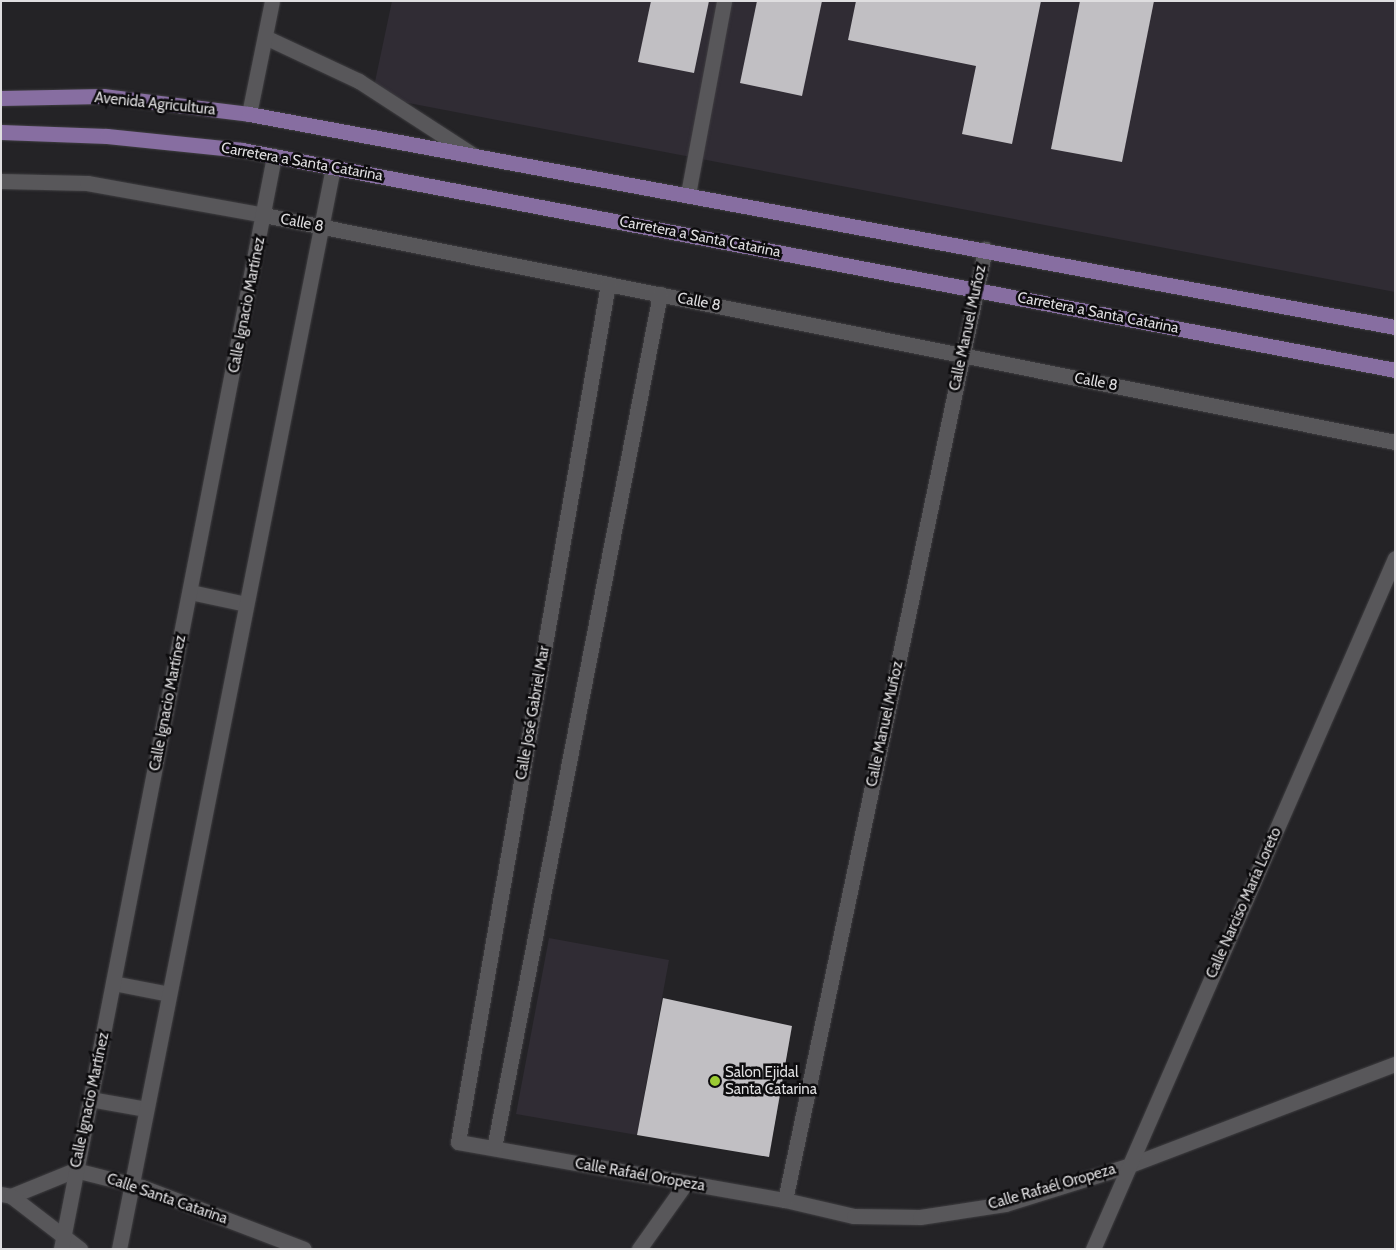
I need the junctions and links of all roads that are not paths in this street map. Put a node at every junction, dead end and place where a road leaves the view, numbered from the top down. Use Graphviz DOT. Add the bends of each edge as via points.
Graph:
graph roads {
  1 [pos="272,1"];
  2 [pos="724,1"];
  3 [pos="265,37"];
  4 [pos="1,98"];
  5 [pos="250,114"];
  6 [pos="1,132"];
  7 [pos="473,155"];
  8 [pos="274,156"];
  9 [pos="333,167"];
  10 [pos="1,181"];
  11 [pos="688,194"];
  12 [pos="264,215"];
  13 [pos="320,226"];
  14 [pos="985,249"];
  15 [pos="608,284"];
  16 [pos="975,289"];
  17 [pos="660,294"];
  18 [pos="1395,327"];
  19 [pos="962,355"];
  20 [pos="1395,370"];
  21 [pos="1395,442"];
  22 [pos="1395,558"];
  23 [pos="190,592"];
  24 [pos="246,604"];
  25 [pos="113,983"];
  26 [pos="169,994"];
  27 [pos="1395,1064"];
  28 [pos="90,1099"];
  29 [pos="146,1109"];
  30 [pos="458,1142"];
  31 [pos="494,1148"];
  32 [pos="1130,1165"];
  33 [pos="75,1170"];
  34 [pos="131,1184"];
  35 [pos="685,1184"];
  36 [pos="6,1195"];
  37 [pos="785,1200"];
  38 [pos="62,1243"];
  39 [pos="80,1249"];
  40 [pos="118,1249"];
  41 [pos="304,1249"];
  42 [pos="639,1249"];
  43 [pos="1093,1249"];
  1 -- 3 [label="street"];
  2 -- 11 [label="street"];
  3 -- 5 [label="street"];
  3 -- 7 [label="street" via="359,81"];
  4 -- 5 [label="main road, Avenida Agricultura" via="103,96"];
  5 -- 7 [label="main road"];
  6 -- 8 [label="main road, Carretera a Santa Catarina" via="107,136"];
  7 -- 11 [label="main road"];
  8 -- 9 [label="main road, Carretera a Santa Catarina"];
  8 -- 12 [label="street, Calle Ignacio Martínez"];
  9 -- 13 [label="street"];
  9 -- 16 [label="main road, Carretera a Santa Catarina"];
  10 -- 12 [label="street, Calle 8" via="87,183"];
  11 -- 14 [label="main road"];
  12 -- 13 [label="street, Calle 8"];
  12 -- 23 [label="street, Calle Ignacio Martínez"];
  13 -- 15 [label="street, Calle 8"];
  13 -- 24 [label="street"];
  14 -- 16 [label="street, Calle Manuel Muñoz"];
  14 -- 18 [label="main road"];
  15 -- 17 [label="street, Calle 8"];
  15 -- 30 [label="street, Calle José Gabriel Mar"];
  16 -- 19 [label="street, Calle Manuel Muñoz"];
  16 -- 20 [label="main road, Carretera a Santa Catarina"];
  17 -- 19 [label="street, Calle 8"];
  17 -- 31 [label="street"];
  19 -- 21 [label="street, Calle 8"];
  19 -- 37 [label="street, Calle Manuel Muñoz"];
  22 -- 32 [label="street, Calle Narciso María Loreto"];
  23 -- 24 [label="street"];
  23 -- 25 [label="street, Calle Ignacio Martínez"];
  24 -- 26 [label="street"];
  25 -- 26 [label="street"];
  25 -- 28 [label="street, Calle Ignacio Martínez"];
  26 -- 29 [label="street"];
  27 -- 32 [label="street, Calle Rafaél Oropeza"];
  28 -- 29 [label="street"];
  28 -- 33 [label="street, Calle Ignacio Martínez"];
  29 -- 34 [label="street"];
  30 -- 31 [label="street, Calle Rafaél Oropeza"];
  31 -- 35 [label="street, Calle Rafaél Oropeza"];
  32 -- 37 [label="street, Calle Rafaél Oropeza" via="1004,1204 920,1217 854,1216"];
  32 -- 43 [label="street, Calle Narciso María Loreto"];
  33 -- 34 [label="street, Calle Santa Catarina"];
  33 -- 36 [label="street"];
  33 -- 38 [label="street, Calle Ignacio Martínez"];
  34 -- 40 [label="street"];
  34 -- 41 [label="street, Calle Santa Catarina"];
  35 -- 37 [label="street, Calle Rafaél Oropeza"];
  35 -- 42 [label="street"];
  36 -- 38 [label="street"];
  38 -- 39 [label="street"];
}
